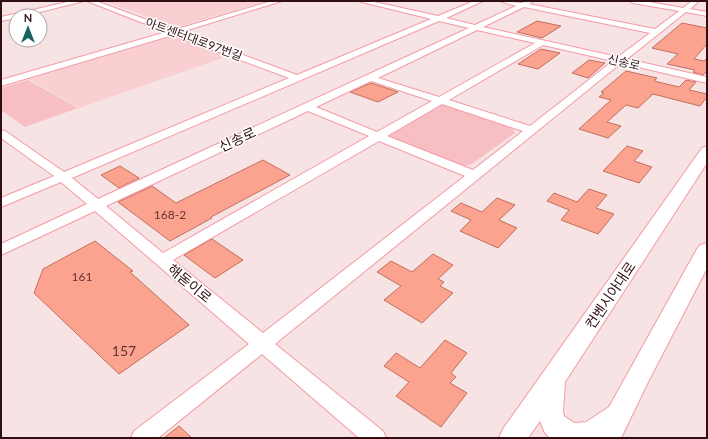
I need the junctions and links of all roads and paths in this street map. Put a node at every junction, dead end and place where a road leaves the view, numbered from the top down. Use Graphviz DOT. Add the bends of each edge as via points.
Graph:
graph roads {
  1 [pos="81,1"];
  2 [pos="90,1"];
  3 [pos="279,1"];
  4 [pos="361,1"];
  5 [pos="480,1"];
  6 [pos="503,1"];
  7 [pos="531,1"];
  8 [pos="633,1"];
  9 [pos="696,1"];
  10 [pos="522,5"];
  11 [pos="684,10"];
  12 [pos="707,14"];
  13 [pos="1,19"];
  14 [pos="436,20"];
  15 [pos="473,28"];
  16 [pos="174,32"];
  17 [pos="657,32"];
  18 [pos="541,43"];
  19 [pos="620,61"];
  20 [pos="297,78"];
  21 [pos="370,78"];
  22 [pos="707,80"];
  23 [pos="1,84"];
  24 [pos="440,101"];
  25 [pos="307,107"];
  26 [pos="532,130"];
  27 [pos="1,133"];
  28 [pos="378,136"];
  29 [pos="707,151"];
  30 [pos="473,175"];
  31 [pos="63,177"];
  32 [pos="1,203"];
  33 [pos="96,205"];
  34 [pos="707,249"];
  35 [pos="1,250"];
  36 [pos="162,260"];
  37 [pos="263,344"];
  38 [pos="557,374"];
  39 [pos="620,413"];
  40 [pos="142,438"];
  41 [pos="375,438"];
  42 [pos="513,438"];
  43 [pos="607,438"];
  1 -- 13 [label="street"];
  2 -- 16 [label="street, 아트센터대로97번길"];
  3 -- 16 [label="street"];
  4 -- 14 [label="street, 신송로"];
  5 -- 14 [label="street"];
  6 -- 10 [label="street"];
  7 -- 10 [label="street"];
  8 -- 11 [label="street"];
  9 -- 11 [label="street"];
  10 -- 15 [label="street"];
  10 -- 17 [label="street"];
  11 -- 12 [label="street"];
  11 -- 17 [label="street"];
  14 -- 15 [label="street, 신송로"];
  14 -- 20 [label="street"];
  15 -- 18 [label="street, 신송로"];
  15 -- 21 [label="street, 신송로"];
  16 -- 20 [label="street, 아트센터대로97번길"];
  16 -- 23 [label="street"];
  17 -- 19 [label="street"];
  18 -- 19 [label="street, 신송로"];
  18 -- 24 [label="street"];
  19 -- 22 [label="street, 신송로"];
  19 -- 26 [label="street"];
  20 -- 31 [label="street"];
  21 -- 24 [label="street"];
  21 -- 25 [label="street, 신송로"];
  24 -- 26 [label="street"];
  24 -- 28 [label="street"];
  25 -- 28 [label="street"];
  25 -- 33 [label="street, 신송로"];
  26 -- 30 [label="street"];
  27 -- 31 [label="street, 해돋이로"];
  28 -- 30 [label="street"];
  28 -- 36 [label="street"];
  29 -- 38 [label="main road, 컨벤시아대로"];
  30 -- 37 [label="street"];
  31 -- 32 [label="street"];
  31 -- 33 [label="street, 해돋이로"];
  33 -- 35 [label="street, 신송로"];
  33 -- 36 [label="street, 해돋이로"];
  34 -- 39 [label="main road"];
  36 -- 37 [label="street, 해돋이로"];
  37 -- 40 [label="street"];
  37 -- 41 [label="street, 해돋이로"];
  38 -- 39 [label="main road" via="550,395 550,410 554,424 563,432 572,436 588,434 600,429"];
  38 -- 42 [label="main road, 컨벤시아대로"];
  39 -- 43 [label="main road"];
}
